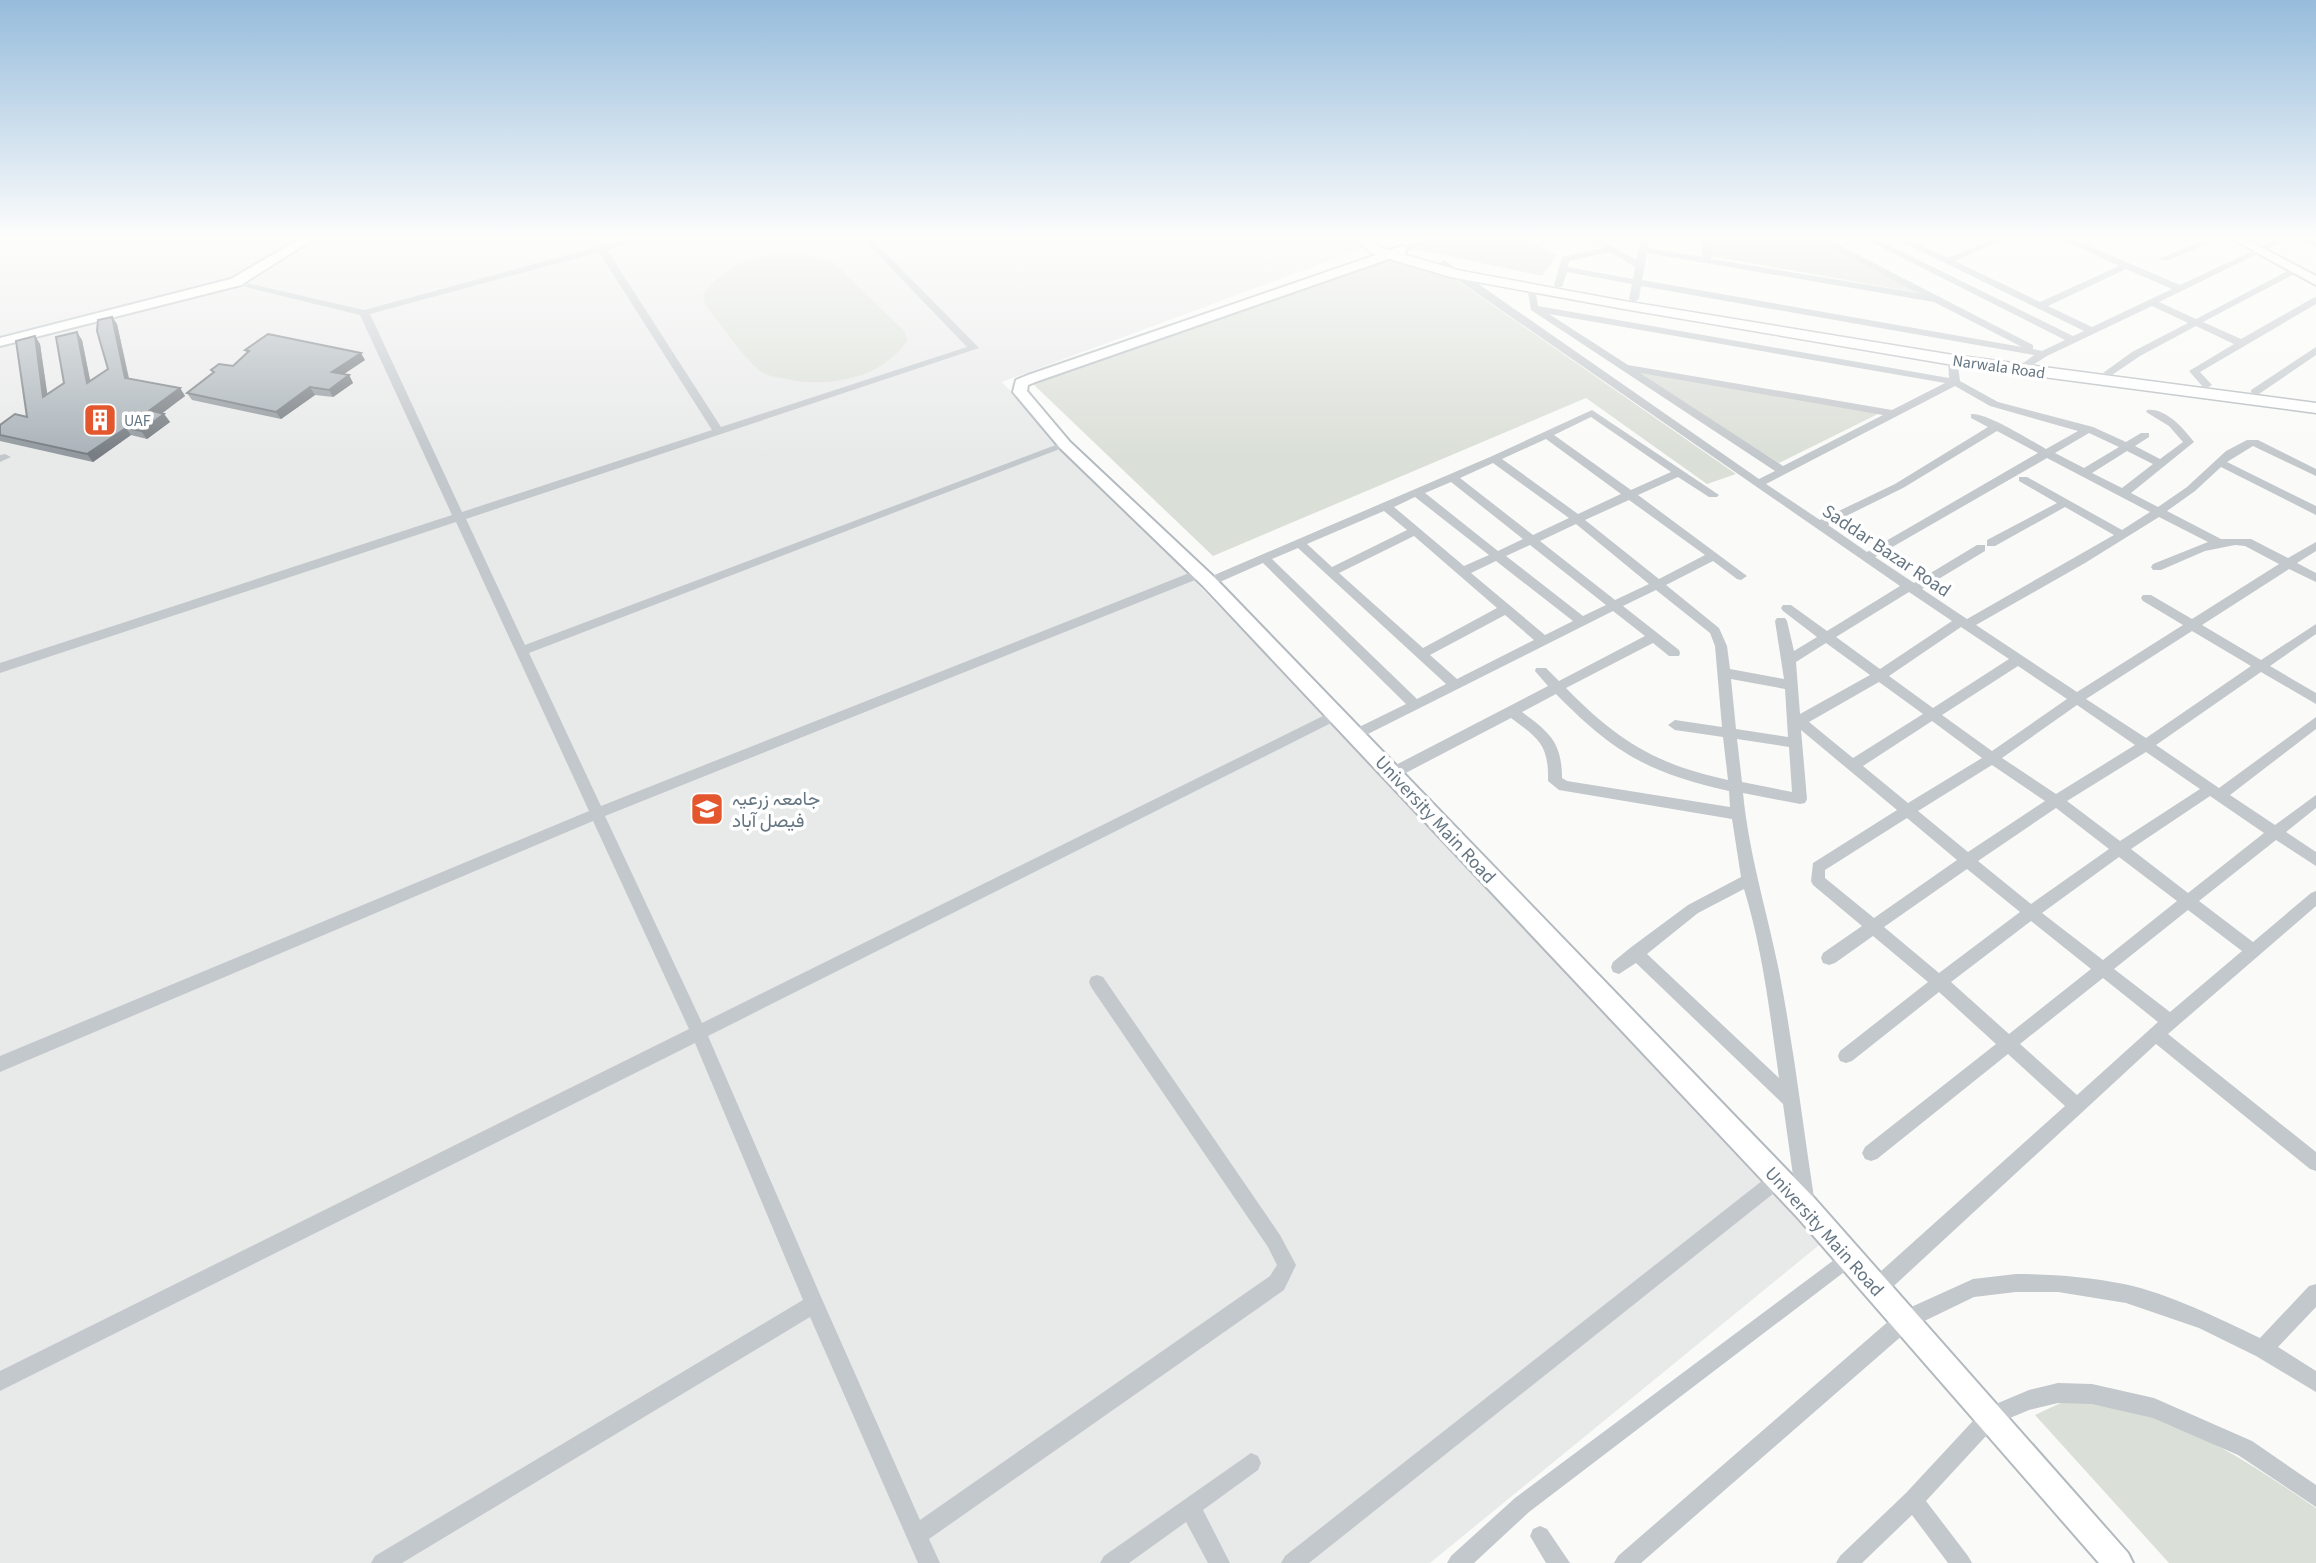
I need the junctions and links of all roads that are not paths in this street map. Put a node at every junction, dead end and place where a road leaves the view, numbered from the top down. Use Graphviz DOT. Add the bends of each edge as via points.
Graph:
graph roads {
  1 [pos="122,311"];
  2 [pos="355,311"];
  3 [pos="372,311"];
  4 [pos="641,311"];
  5 [pos="938,311"];
  6 [pos="1216,311"];
  7 [pos="1511,311"];
  8 [pos="1538,311"];
  9 [pos="1551,311"];
  10 [pos="1665,311"];
  11 [pos="1709,311"];
  12 [pos="1784,311"];
  13 [pos="1954,311"];
  14 [pos="2015,311"];
  15 [pos="2050,311"];
  16 [pos="2133,311"];
  17 [pos="2171,311"];
  18 [pos="2217,311"];
  19 [pos="2298,311"];
  20 [pos="364,313"];
  21 [pos="2196,322"];
  22 [pos="2092,331"];
  23 [pos="2074,340"];
  24 [pos="0,342"];
  25 [pos="2243,344"];
  26 [pos="2316,351"];
  27 [pos="1953,360"];
  28 [pos="2032,362"];
  29 [pos="1624,367"];
  30 [pos="2108,373"];
  31 [pos="1955,382"];
  32 [pos="2207,385"];
  33 [pos="2255,392"];
  34 [pos="2316,400"];
  35 [pos="2316,408"];
  36 [pos="2151,412"];
  37 [pos="1890,413"];
  38 [pos="1975,416"];
  39 [pos="1998,426"];
  40 [pos="2089,429"];
  41 [pos="719,432"];
  42 [pos="1546,434"];
  43 [pos="2145,435"];
  44 [pos="1065,445"];
  45 [pos="2128,448"];
  46 [pos="2046,453"];
  47 [pos="1494,459"];
  48 [pos="2159,463"];
  49 [pos="2221,464"];
  50 [pos="1783,471"];
  51 [pos="1679,472"];
  52 [pos="2084,473"];
  53 [pos="2316,473"];
  54 [pos="2006,474"];
  55 [pos="1451,476"];
  56 [pos="2023,479"];
  57 [pos="1758,484"];
  58 [pos="1416,492"];
  59 [pos="2123,492"];
  60 [pos="1629,494"];
  61 [pos="1713,495"];
  62 [pos="1385,505"];
  63 [pos="2159,511"];
  64 [pos="2316,511"];
  65 [pos="460,518"];
  66 [pos="1576,518"];
  67 [pos="1819,525"];
  68 [pos="1416,531"];
  69 [pos="2121,534"];
  70 [pos="1533,539"];
  71 [pos="1299,543"];
  72 [pos="2220,543"];
  73 [pos="2316,546"];
  74 [pos="1496,556"];
  75 [pos="1714,556"];
  76 [pos="1867,557"];
  77 [pos="1264,558"];
  78 [pos="2289,563"];
  79 [pos="2157,567"];
  80 [pos="1331,572"];
  81 [pos="1462,572"];
  82 [pos="1741,576"];
  83 [pos="1205,578"];
  84 [pos="2316,578"];
  85 [pos="1658,584"];
  86 [pos="1911,587"];
  87 [pos="2147,598"];
  88 [pos="1615,605"];
  89 [pos="1506,609"];
  90 [pos="1582,622"];
  91 [pos="1963,623"];
  92 [pos="2193,625"];
  93 [pos="2316,628"];
  94 [pos="1654,637"];
  95 [pos="1826,637"];
  96 [pos="1543,641"];
  97 [pos="521,651"];
  98 [pos="1674,653"];
  99 [pos="1422,654"];
  100 [pos="1789,660"];
  101 [pos="2017,660"];
  102 [pos="2261,666"];
  103 [pos="0,668"];
  104 [pos="1541,671"];
  105 [pos="1724,673"];
  106 [pos="1879,676"];
  107 [pos="1455,685"];
  108 [pos="1791,685"];
  109 [pos="1558,687"];
  110 [pos="2076,699"];
  111 [pos="2316,699"];
  112 [pos="1415,705"];
  113 [pos="1511,711"];
  114 [pos="1336,715"];
  115 [pos="1933,716"];
  116 [pos="2316,722"];
  117 [pos="1675,725"];
  118 [pos="1730,733"];
  119 [pos="1356,735"];
  120 [pos="1796,743"];
  121 [pos="2145,746"];
  122 [pos="1992,758"];
  123 [pos="1852,766"];
  124 [pos="1393,774"];
  125 [pos="1735,786"];
  126 [pos="2213,793"];
  127 [pos="2316,800"];
  128 [pos="2056,801"];
  129 [pos="1907,811"];
  130 [pos="596,814"];
  131 [pos="1738,814"];
  132 [pos="2274,834"];
  133 [pos="2118,848"];
  134 [pos="1968,860"];
  135 [pos="2316,860"];
  136 [pos="1749,880"];
  137 [pos="2316,897"];
  138 [pos="2188,902"];
  139 [pos="2030,912"];
  140 [pos="1873,928"];
  141 [pos="2254,951"];
  142 [pos="1636,953"];
  143 [pos="1829,958"];
  144 [pos="1619,967"];
  145 [pos="2105,970"];
  146 [pos="1938,981"];
  147 [pos="1097,982"];
  148 [pos="2170,1023"];
  149 [pos="699,1033"];
  150 [pos="2156,1034"];
  151 [pos="2010,1045"];
  152 [pos="1846,1056"];
  153 [pos="0,1064"];
  154 [pos="1791,1101"];
  155 [pos="2077,1106"];
  156 [pos="1871,1153"];
  157 [pos="2316,1163"];
  158 [pos="1778,1179"];
  159 [pos="1807,1209"];
  160 [pos="1850,1257"];
  161 [pos="1877,1287"];
  162 [pos="2316,1293"];
  163 [pos="814,1304"];
  164 [pos="1905,1320"];
  165 [pos="2263,1349"];
  166 [pos="0,1381"];
  167 [pos="2316,1382"];
  168 [pos="1991,1416"];
  169 [pos="1251,1463"];
  170 [pos="2316,1497"];
  171 [pos="1913,1500"];
  172 [pos="1190,1507"];
  173 [pos="918,1534"];
  174 [pos="1540,1536"];
  175 [pos="1123,1560"];
  176 [pos="382,1563"];
  177 [pos="929,1563"];
  178 [pos="1219,1563"];
  179 [pos="1293,1563"];
  180 [pos="1458,1563"];
  181 [pos="1559,1563"];
  182 [pos="1625,1563"];
  183 [pos="1847,1563"];
  184 [pos="1961,1563"];
  185 [pos="2118,1563"];
  1 -- 24 [label="street"];
  2 -- 20 [label="street"];
  3 -- 20 [label="street"];
  4 -- 41 [label="street"];
  5 -- 41 [label="street" via="974,348"];
  6 -- 44 [label="street, University Main Road" via="1021,383 1020,392"];
  7 -- 57 [label="street, Saddar Bazar Road"];
  8 -- 29 [label="street"];
  9 -- 31 [label="street"];
  10 -- 27 [label="main road, Narwala Road"];
  11 -- 28 [label="main road, Narwala Road"];
  12 -- 28 [label="street"];
  13 -- 28 [label="street"];
  14 -- 23 [label="street"];
  15 -- 22 [label="street"];
  16 -- 22 [label="street"];
  17 -- 21 [label="street"];
  18 -- 21 [label="street"];
  19 -- 25 [label="street"];
  20 -- 65 [label="street"];
  21 -- 25 [label="street"];
  21 -- 30 [label="street"];
  22 -- 23 [label="street"];
  23 -- 28 [label="street"];
  25 -- 32 [label="street" via="2194,372"];
  26 -- 33 [label="street"];
  27 -- 28 [label="main road, Narwala Road"];
  27 -- 31 [label="street"];
  28 -- 30 [label="main road, Narwala Road"];
  28 -- 35 [label="main road, Narwala Road"];
  29 -- 37 [label="street"];
  29 -- 50 [label="street"];
  30 -- 32 [label="main road, Narwala Road"];
  31 -- 37 [label="street"];
  31 -- 40 [label="street" via="1994,404"];
  32 -- 33 [label="main road, Narwala Road"];
  33 -- 34 [label="main road, Narwala Road"];
  36 -- 48 [label="street" via="2173,424 2189,442"];
  37 -- 50 [label="street"];
  38 -- 39 [label="street"];
  39 -- 46 [label="street"];
  39 -- 67 [label="street" via="1899,486"];
  40 -- 45 [label="street"];
  40 -- 46 [label="street"];
  41 -- 65 [label="street"];
  42 -- 47 [label="street"];
  42 -- 51 [label="street" via="1592,413"];
  42 -- 60 [label="street"];
  43 -- 45 [label="street"];
  44 -- 83 [label="street, University Main Road"];
  44 -- 97 [label="street"];
  45 -- 48 [label="street"];
  45 -- 52 [label="street"];
  46 -- 52 [label="street"];
  46 -- 54 [label="street"];
  47 -- 55 [label="street"];
  47 -- 66 [label="street"];
  48 -- 59 [label="street"];
  49 -- 53 [label="street" via="2243,444 2254,442"];
  49 -- 63 [label="street"];
  49 -- 64 [label="street"];
  50 -- 57 [label="street"];
  51 -- 60 [label="street"];
  51 -- 61 [label="street"];
  52 -- 59 [label="street"];
  54 -- 76 [label="street"];
  54 -- 86 [label="street" via="2061,505"];
  55 -- 58 [label="street"];
  55 -- 70 [label="street"];
  56 -- 69 [label="street"];
  57 -- 67 [label="street, Saddar Bazar Road"];
  58 -- 62 [label="street"];
  58 -- 74 [label="street"];
  59 -- 63 [label="street"];
  60 -- 66 [label="street"];
  60 -- 75 [label="street"];
  62 -- 68 [label="street"];
  62 -- 71 [label="street"];
  63 -- 69 [label="street"];
  63 -- 72 [label="street"];
  65 -- 97 [label="street"];
  65 -- 103 [label="street"];
  66 -- 70 [label="street"];
  66 -- 85 [label="street"];
  67 -- 76 [label="street, Saddar Bazar Road"];
  68 -- 80 [label="street"];
  68 -- 81 [label="street"];
  69 -- 91 [label="street"];
  70 -- 74 [label="street"];
  70 -- 88 [label="street"];
  71 -- 77 [label="street"];
  71 -- 80 [label="street"];
  72 -- 78 [label="street" via="2247,542"];
  72 -- 79 [label="street"];
  73 -- 78 [label="street"];
  74 -- 81 [label="street"];
  74 -- 90 [label="street"];
  75 -- 82 [label="street"];
  75 -- 85 [label="street"];
  76 -- 86 [label="street, Saddar Bazar Road"];
  77 -- 83 [label="street"];
  77 -- 112 [label="street"];
  78 -- 84 [label="street"];
  78 -- 92 [label="street"];
  80 -- 99 [label="street"];
  81 -- 89 [label="street"];
  83 -- 114 [label="street, University Main Road"];
  83 -- 130 [label="street"];
  85 -- 88 [label="street"];
  85 -- 105 [label="street" via="1715,631"];
  86 -- 91 [label="street, Saddar Bazar Road"];
  86 -- 95 [label="street"];
  87 -- 92 [label="street"];
  88 -- 90 [label="street"];
  88 -- 94 [label="street"];
  89 -- 96 [label="street"];
  89 -- 99 [label="street"];
  90 -- 96 [label="street"];
  91 -- 101 [label="street, Saddar Bazar Road"];
  91 -- 106 [label="street"];
  92 -- 102 [label="street"];
  92 -- 110 [label="street"];
  93 -- 102 [label="street"];
  94 -- 98 [label="street"];
  94 -- 109 [label="street"];
  95 -- 100 [label="street"];
  95 -- 100 [label="street" via="1784,615"];
  95 -- 106 [label="street"];
  96 -- 107 [label="street"];
  97 -- 130 [label="street"];
  99 -- 107 [label="street"];
  100 -- 108 [label="street"];
  101 -- 110 [label="street, Saddar Bazar Road"];
  101 -- 115 [label="street"];
  102 -- 111 [label="street"];
  102 -- 121 [label="street"];
  104 -- 109 [label="street"];
  105 -- 108 [label="street"];
  105 -- 118 [label="street"];
  106 -- 115 [label="street"];
  106 -- 123 [label="street" via="1799,721"];
  107 -- 112 [label="street"];
  108 -- 120 [label="street"];
  109 -- 113 [label="street"];
  109 -- 125 [label="street" via="1630,751 1693,776"];
  110 -- 121 [label="street, Saddar Bazar Road"];
  110 -- 122 [label="street"];
  112 -- 119 [label="street"];
  113 -- 124 [label="street"];
  113 -- 131 [label="street" via="1550,743 1556,759 1555,781 1564,786"];
  114 -- 119 [label="street, University Main Road"];
  114 -- 149 [label="street"];
  115 -- 122 [label="street"];
  115 -- 123 [label="street"];
  116 -- 126 [label="street"];
  117 -- 118 [label="street"];
  118 -- 120 [label="street"];
  118 -- 125 [label="street"];
  119 -- 124 [label="street, University Main Road"];
  120 -- 125 [label="street" via="1800,799"];
  121 -- 126 [label="street, Saddar Bazar Road"];
  121 -- 128 [label="street"];
  122 -- 128 [label="street"];
  122 -- 129 [label="street"];
  123 -- 129 [label="street"];
  124 -- 158 [label="street, University Main Road"];
  125 -- 131 [label="street"];
  126 -- 132 [label="street, Saddar Bazar Road"];
  126 -- 133 [label="street"];
  127 -- 132 [label="street"];
  128 -- 133 [label="street"];
  128 -- 134 [label="street"];
  129 -- 134 [label="street"];
  129 -- 140 [label="street" via="1818,867 1818,881"];
  130 -- 149 [label="street"];
  130 -- 153 [label="street"];
  131 -- 136 [label="street"];
  132 -- 135 [label="street, Saddar Bazar Road"];
  132 -- 138 [label="street"];
  133 -- 138 [label="street"];
  133 -- 139 [label="street"];
  134 -- 139 [label="street"];
  134 -- 140 [label="street"];
  136 -- 142 [label="street" via="1693,909"];
  136 -- 154 [label="street" via="1772,975"];
  137 -- 141 [label="street"];
  138 -- 141 [label="street"];
  138 -- 145 [label="street"];
  139 -- 145 [label="street"];
  139 -- 146 [label="street"];
  140 -- 143 [label="street"];
  140 -- 146 [label="street"];
  141 -- 148 [label="street"];
  142 -- 144 [label="street"];
  142 -- 154 [label="street"];
  145 -- 148 [label="street"];
  145 -- 151 [label="street"];
  146 -- 151 [label="street"];
  146 -- 152 [label="street"];
  147 -- 173 [label="street" via="1287,1265 1277,1283"];
  148 -- 150 [label="street"];
  149 -- 163 [label="street"];
  149 -- 166 [label="street"];
  150 -- 155 [label="street"];
  150 -- 157 [label="street"];
  151 -- 155 [label="street"];
  151 -- 156 [label="street"];
  154 -- 159 [label="street"];
  155 -- 161 [label="street"];
  158 -- 159 [label="street, University Main Road"];
  158 -- 179 [label="street"];
  159 -- 160 [label="street, University Main Road"];
  160 -- 161 [label="street, University Main Road"];
  160 -- 180 [label="street" via="1522,1505"];
  161 -- 164 [label="street, University Main Road"];
  162 -- 165 [label="street"];
  163 -- 173 [label="street"];
  163 -- 176 [label="street"];
  164 -- 165 [label="street" via="1973,1288 2058,1283 2126,1294 2202,1320"];
  164 -- 168 [label="street, University Main Road"];
  164 -- 182 [label="street"];
  165 -- 167 [label="street"];
  168 -- 170 [label="street" via="2058,1393 2120,1398 2245,1448"];
  168 -- 171 [label="street"];
  168 -- 185 [label="street, University Main Road"];
  169 -- 172 [label="street"];
  171 -- 183 [label="street"];
  171 -- 184 [label="street"];
  172 -- 175 [label="street"];
  172 -- 178 [label="street"];
  173 -- 177 [label="street"];
  174 -- 181 [label="street"];
}
